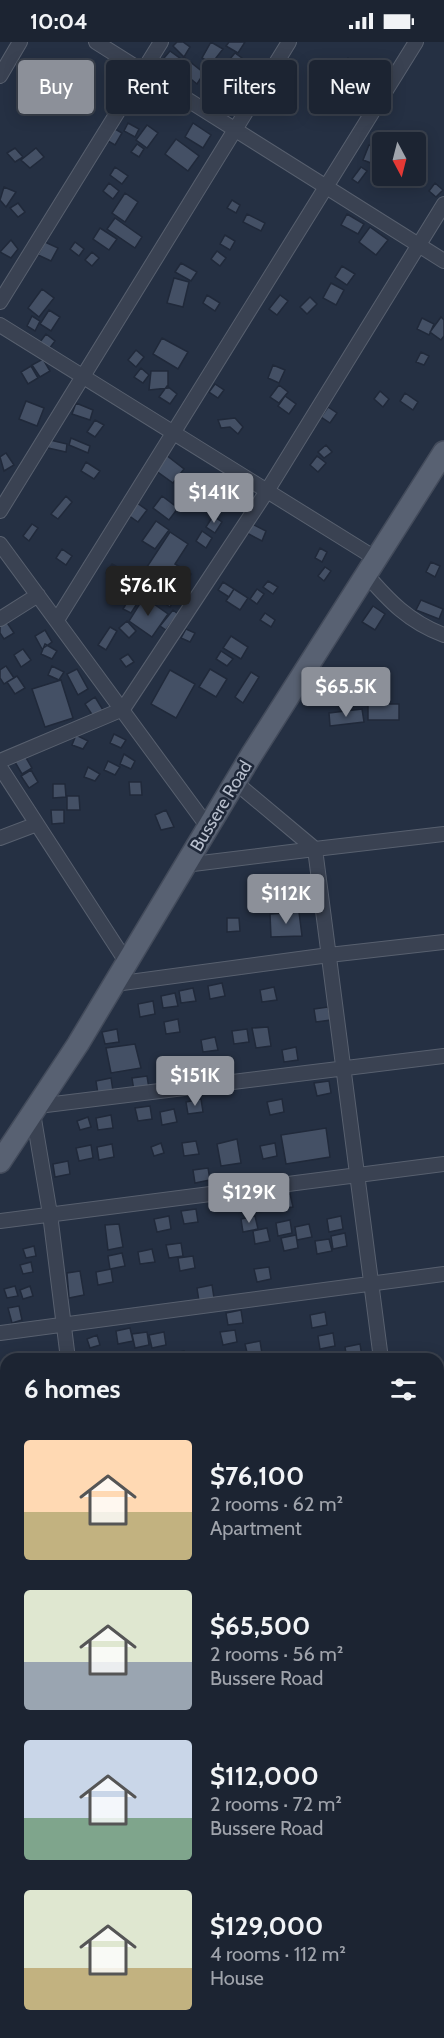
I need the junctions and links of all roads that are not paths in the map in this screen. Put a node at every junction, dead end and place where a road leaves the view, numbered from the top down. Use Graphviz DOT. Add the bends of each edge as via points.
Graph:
graph roads {
  1 [pos="20,42"];
  2 [pos="96,42"];
  3 [pos="161,42"];
  4 [pos="289,42"];
  5 [pos="416,42"];
  6 [pos="125,60"];
  7 [pos="149,60"];
  8 [pos="0,76"];
  9 [pos="190,101"];
  10 [pos="116,114"];
  11 [pos="236,129"];
  12 [pos="327,186"];
  13 [pos="444,204"];
  14 [pos="420,243"];
  15 [pos="444,261"];
  16 [pos="0,302"];
  17 [pos="0,325"];
  18 [pos="82,376"];
  19 [pos="174,433"];
  20 [pos="444,452"];
  21 [pos="436,476"];
  22 [pos="267,491"];
  23 [pos="0,511"];
  24 [pos="0,544"];
  25 [pos="370,565"];
  26 [pos="38,595"];
  27 [pos="0,619"];
  28 [pos="57,620"];
  29 [pos="444,634"];
  30 [pos="123,710"];
  31 [pos="0,761"];
  32 [pos="0,767"];
  33 [pos="235,782"];
  34 [pos="37,824"];
  35 [pos="208,827"];
  36 [pos="444,834"];
  37 [pos="0,838"];
  38 [pos="315,849"];
  39 [pos="185,865"];
  40 [pos="444,942"];
  41 [pos="329,955"];
  42 [pos="127,963"];
  43 [pos="115,984"];
  44 [pos="444,1056"];
  45 [pos="343,1068"];
  46 [pos="36,1109"];
  47 [pos="0,1162"];
  48 [pos="444,1164"];
  49 [pos="357,1175"];
  50 [pos="50,1214"];
  51 [pos="0,1221"];
  52 [pos="444,1274"];
  53 [pos="371,1282"];
  54 [pos="63,1326"];
  55 [pos="0,1334"];
  56 [pos="67,1353"];
  57 [pos="380,1353"];
  1 -- 8 [label="street"];
  2 -- 6 [label="street"];
  3 -- 7 [label="street"];
  4 -- 11 [label="street"];
  5 -- 12 [label="street"];
  9 -- 11 [label="street"];
  10 -- 16 [label="street"];
  11 -- 12 [label="street"];
  11 -- 18 [label="street"];
  12 -- 14 [label="street"];
  12 -- 19 [label="street"];
  13 -- 14 [label="street"];
  14 -- 15 [label="street"];
  14 -- 22 [label="street"];
  17 -- 18 [label="street"];
  18 -- 19 [label="street"];
  18 -- 23 [label="street"];
  19 -- 22 [label="street"];
  19 -- 28 [label="street"];
  20 -- 21 [label="main road, Bussere Road"];
  21 -- 25 [label="main road, Bussere Road"];
  22 -- 25 [label="street"];
  22 -- 30 [label="street"];
  24 -- 26 [label="street"];
  25 -- 29 [label="street" via="397,609 426,628"];
  25 -- 33 [label="main road, Bussere Road"];
  26 -- 27 [label="street"];
  26 -- 28 [label="street"];
  28 -- 30 [label="street"];
  30 -- 31 [label="street"];
  30 -- 35 [label="street"];
  32 -- 34 [label="street"];
  33 -- 35 [label="main road, Bussere Road"];
  33 -- 38 [label="street"];
  34 -- 37 [label="street"];
  34 -- 42 [label="street"];
  35 -- 39 [label="main road, Bussere Road"];
  36 -- 38 [label="street"];
  38 -- 39 [label="street"];
  38 -- 41 [label="street"];
  39 -- 42 [label="main road, Bussere Road"];
  40 -- 41 [label="street"];
  41 -- 43 [label="street"];
  41 -- 45 [label="street"];
  42 -- 43 [label="main road, Bussere Road"];
  43 -- 46 [label="main road, Bussere Road"];
  44 -- 45 [label="street"];
  45 -- 46 [label="street"];
  45 -- 49 [label="street"];
  46 -- 47 [label="main road, Bussere Road"];
  46 -- 50 [label="street"];
  48 -- 49 [label="street"];
  49 -- 50 [label="street"];
  49 -- 53 [label="street"];
  50 -- 51 [label="street"];
  50 -- 54 [label="street"];
  52 -- 53 [label="street"];
  53 -- 54 [label="street"];
  53 -- 57 [label="street"];
  54 -- 55 [label="street"];
  54 -- 56 [label="street"];
}
